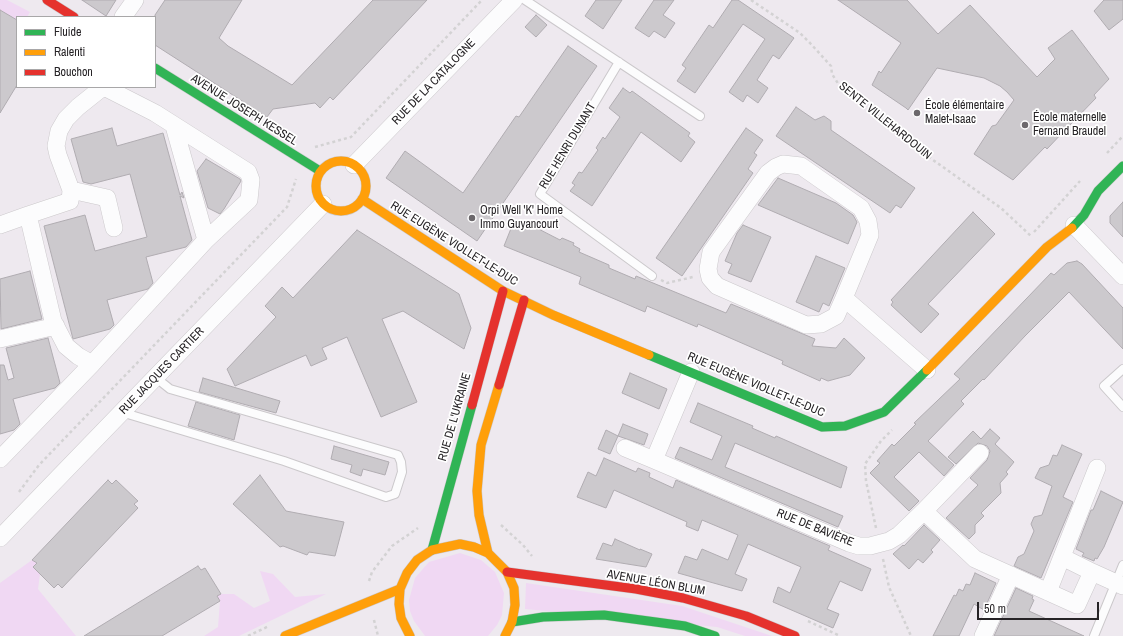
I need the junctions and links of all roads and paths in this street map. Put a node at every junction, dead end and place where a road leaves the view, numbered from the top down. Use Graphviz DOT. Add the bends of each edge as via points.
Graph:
graph roads {
  1 [pos="47,0"];
  2 [pos="135,0"];
  3 [pos="482,0"];
  4 [pos="514,0"];
  5 [pos="525,0"];
  6 [pos="751,0"];
  7 [pos="72,16"];
  8 [pos="124,16"];
  9 [pos="619,62"];
  10 [pos="156,69"];
  11 [pos="103,88"];
  12 [pos="106,88"];
  13 [pos="700,116"];
  14 [pos="174,126"];
  15 [pos="1123,136"];
  16 [pos="1102,159"];
  17 [pos="303,162"];
  18 [pos="354,164"];
  19 [pos="1123,166"];
  20 [pos="320,171"];
  21 [pos="1086,176"];
  22 [pos="71,190"];
  23 [pos="362,199"];
  24 [pos="323,204"];
  25 [pos="28,215"];
  26 [pos="0,225"];
  27 [pos="1074,225"];
  28 [pos="114,228"];
  29 [pos="206,240"];
  30 [pos="709,272"];
  31 [pos="652,276"];
  32 [pos="1123,276"];
  33 [pos="503,291"];
  34 [pos="844,298"];
  35 [pos="524,300"];
  36 [pos="56,326"];
  37 [pos="0,339"];
  38 [pos="92,364"];
  39 [pos="1123,369"];
  40 [pos="927,370"];
  41 [pos="691,372"];
  42 [pos="155,377"];
  43 [pos="1123,407"];
  44 [pos="121,412"];
  45 [pos="897,425"];
  46 [pos="625,448"];
  47 [pos="980,453"];
  48 [pos="0,458"];
  49 [pos="654,460"];
  50 [pos="1097,468"];
  51 [pos="17,496"];
  52 [pos="924,511"];
  53 [pos="496,520"];
  54 [pos="423,524"];
  55 [pos="0,538"];
  56 [pos="880,544"];
  57 [pos="432,550"];
  58 [pos="488,553"];
  59 [pos="1062,558"];
  60 [pos="534,561"];
  61 [pos="1123,566"];
  62 [pos="507,572"];
  63 [pos="1092,572"];
  64 [pos="1011,575"];
  65 [pos="368,584"];
  66 [pos="1119,584"];
  67 [pos="400,589"];
  68 [pos="1048,592"];
  69 [pos="512,622"];
  70 [pos="285,636"];
  71 [pos="410,636"];
  72 [pos="505,636"];
  73 [pos="715,636"];
  74 [pos="796,636"];
  75 [pos="911,636"];
  76 [pos="983,636"];
  77 [pos="1094,636"];
  1 -- 7 [label="street"];
  2 -- 8 [label="street"];
  3 -- 17 [label="path" via="351,137 310,148"];
  4 -- 18 [label="street, RUE DE LA CATALOGNE"];
  5 -- 9 [label="lane"];
  6 -- 21 [label="path, SENTE VILLEHARDOUIN" via="800,34 821,53 832,66 832,74 839,85 933,160 1001,208 1031,235"];
  9 -- 13 [label="lane"];
  9 -- 31 [label="lane, RUE HENRI DUNANT" via="540,194"];
  10 -- 17 [label="street, AVENUE JOSEPH KESSEL"];
  11 -- 22 [label="street" via="78,107 59,131 56,146"];
  12 -- 14 [label="street" via="155,112"];
  14 -- 29 [label="street"];
  14 -- 29 [label="street" via="248,172 251,180 249,200"];
  15 -- 16 [label="path"];
  17 -- 20 [label="street, AVENUE JOSEPH KESSEL"];
  17 -- 51 [label="path" via="287,207 39,465"];
  18 -- 20 [label="street" via="340,161"];
  18 -- 23 [label="street" via="360,170 366,184"];
  19 -- 27 [label="street, RUE EUGÈNE VIOLLET-LE-DUC" via="1098,191 1084,215"];
  20 -- 24 [label="street" via="316,185"];
  22 -- 25 [label="street" via="70,201"];
  22 -- 28 [label="street" via="107,198"];
  23 -- 24 [label="street" via="351,209 344,211"];
  23 -- 33 [label="street, RUE EUGÈNE VIOLLET-LE-DUC"];
  24 -- 42 [label="street, RUE JACQUES CARTIER"];
  25 -- 26 [label="street"];
  25 -- 36 [label="street"];
  27 -- 32 [label="street"];
  27 -- 40 [label="street, RUE EUGÈNE VIOLLET-LE-DUC" via="1047,247"];
  29 -- 38 [label="street"];
  30 -- 31 [label="path" via="667,283"];
  30 -- 34 [label="street" via="716,286 806,325 821,324 836,316"];
  30 -- 34 [label="street" via="708,260 711,252 768,173 776,167 792,164 801,166 866,214 870,236"];
  33 -- 35 [label="street, RUE EUGÈNE VIOLLET-LE-DUC"];
  33 -- 57 [label="street, RUE DE L'UKRAINE"];
  34 -- 40 [label="street"];
  35 -- 41 [label="street, RUE EUGÈNE VIOLLET-LE-DUC" via="553,315"];
  35 -- 58 [label="street" via="481,445 478,509"];
  36 -- 37 [label="street"];
  36 -- 38 [label="street" via="66,346"];
  38 -- 48 [label="street"];
  39 -- 43 [label="lane" via="1104,386"];
  40 -- 41 [label="street, RUE EUGÈNE VIOLLET-LE-DUC" via="884,412 845,426 822,427"];
  41 -- 49 [label="street"];
  42 -- 44 [label="street, RUE JACQUES CARTIER"];
  42 -- 44 [label="lane" via="170,388 398,455 402,472 395,494 386,497 284,461"];
  44 -- 55 [label="street, RUE JACQUES CARTIER"];
  45 -- 56 [label="path" via="881,441 865,464 866,481"];
  46 -- 49 [label="street, RUE DE BAVIÈRE"];
  47 -- 52 [label="street, RUE DE BAVIÈRE"];
  49 -- 56 [label="street, RUE DE BAVIÈRE" via="849,543 859,546"];
  50 -- 59 [label="street"];
  52 -- 56 [label="street, RUE DE BAVIÈRE" via="899,535"];
  52 -- 64 [label="street" via="975,559"];
  53 -- 60 [label="path" via="523,545"];
  54 -- 65 [label="path" via="392,546 372,572"];
  56 -- 75 [label="path" via="889,587"];
  57 -- 58 [label="street" via="460,544"];
  57 -- 67 [label="street" via="414,564"];
  58 -- 62 [label="street"];
  59 -- 63 [label="street"];
  59 -- 68 [label="street"];
  61 -- 66 [label="lane"];
  62 -- 69 [label="street" via="514,588"];
  62 -- 74 [label="street, AVENUE LÉON BLUM" via="636,589 683,598 739,614"];
  63 -- 66 [label="street"];
  63 -- 68 [label="street" via="1077,605"];
  64 -- 68 [label="street"];
  64 -- 76 [label="street"];
  66 -- 77 [label="lane"];
  67 -- 70 [label="street"];
  67 -- 71 [label="street" via="401,618"];
  69 -- 72 [label="street"];
  69 -- 73 [label="street" via="543,617 604,615 685,626"];
}
